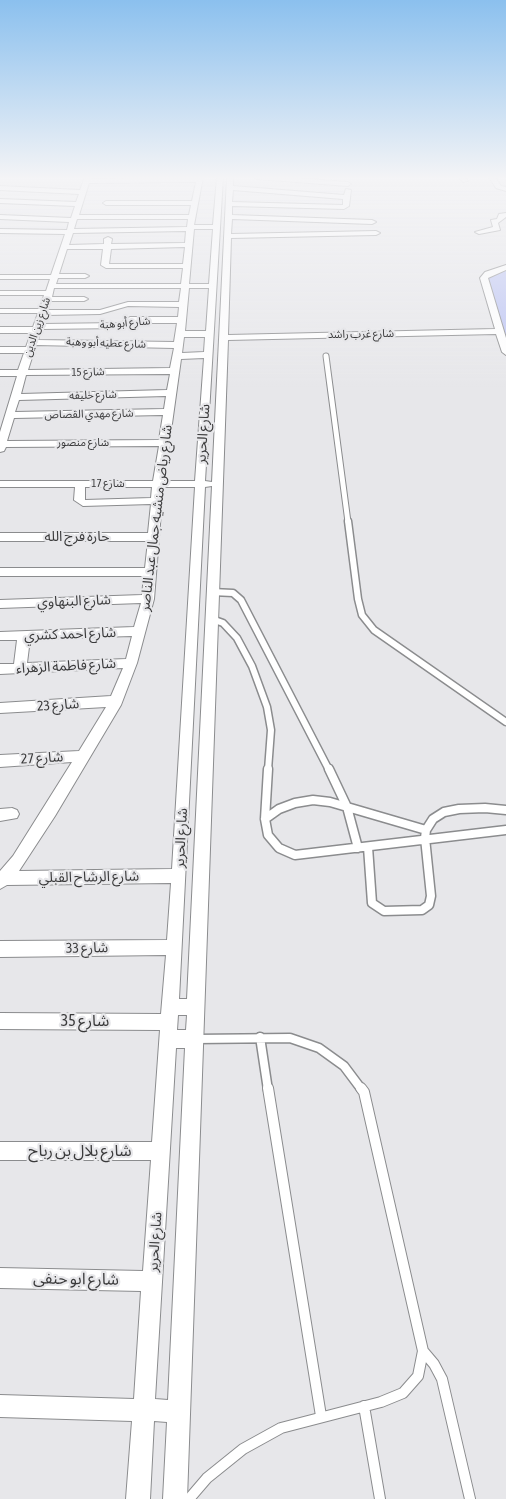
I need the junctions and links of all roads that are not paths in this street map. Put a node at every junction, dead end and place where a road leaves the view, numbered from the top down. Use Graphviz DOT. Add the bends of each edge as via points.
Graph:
graph roads {
  1 [pos="189,246"];
  2 [pos="65,247"];
  3 [pos="107,247"];
  4 [pos="220,247"];
  5 [pos="223,247"];
  6 [pos="97,256"];
  7 [pos="106,256"];
  8 [pos="187,266"];
  9 [pos="506,267"];
  10 [pos="85,276"];
  11 [pos="0,277"];
  12 [pos="51,286"];
  13 [pos="185,286"];
  14 [pos="213,286"];
  15 [pos="0,293"];
  16 [pos="84,299"];
  17 [pos="183,304"];
  18 [pos="0,311"];
  19 [pos="42,312"];
  20 [pos="182,320"];
  21 [pos="37,328"];
  22 [pos="0,330"];
  23 [pos="499,331"];
  24 [pos="216,336"];
  25 [pos="179,345"];
  26 [pos="31,346"];
  27 [pos="0,350"];
  28 [pos="506,352"];
  29 [pos="326,356"];
  30 [pos="175,371"];
  31 [pos="213,371"];
  32 [pos="0,373"];
  33 [pos="22,373"];
  34 [pos="172,393"];
  35 [pos="15,397"];
  36 [pos="169,412"];
  37 [pos="10,415"];
  38 [pos="164,443"];
  39 [pos="1,447"];
  40 [pos="0,484"];
  41 [pos="158,484"];
  42 [pos="200,484"];
  43 [pos="216,484"];
  44 [pos="80,485"];
  45 [pos="157,501"];
  46 [pos="0,537"];
  47 [pos="154,537"];
  48 [pos="0,572"];
  49 [pos="151,572"];
  50 [pos="194,592"];
  51 [pos="212,592"];
  52 [pos="148,599"];
  53 [pos="0,604"];
  54 [pos="212,619"];
  55 [pos="140,631"];
  56 [pos="24,635"];
  57 [pos="0,636"];
  58 [pos="131,663"];
  59 [pos="20,668"];
  60 [pos="0,669"];
  61 [pos="116,701"];
  62 [pos="0,708"];
  63 [pos="506,722"];
  64 [pos="84,756"];
  65 [pos="0,761"];
  66 [pos="347,807"];
  67 [pos="506,810"];
  68 [pos="265,820"];
  69 [pos="506,830"];
  70 [pos="426,834"];
  71 [pos="368,847"];
  72 [pos="358,848"];
  73 [pos="179,876"];
  74 [pos="1,879"];
  75 [pos="174,947"];
  76 [pos="0,949"];
  77 [pos="196,1006"];
  78 [pos="0,1021"];
  79 [pos="169,1022"];
  80 [pos="260,1037"];
  81 [pos="195,1039"];
  82 [pos="0,1151"];
  83 [pos="160,1151"];
  84 [pos="0,1278"];
  85 [pos="152,1281"];
  86 [pos="422,1351"];
  87 [pos="0,1406"];
  88 [pos="364,1406"];
  89 [pos="143,1410"];
  90 [pos="178,1411"];
  91 [pos="321,1416"];
  92 [pos="138,1499"];
  93 [pos="175,1499"];
  94 [pos="189,1499"];
  95 [pos="380,1499"];
  96 [pos="470,1499"];
  1 -- 8 [label="street, شارع رياض منشيه جمال عبد الناصر"];
  2 -- 12 [label="street, شارع زين الدين" via="66,256"];
  3 -- 7 [label="street"];
  4 -- 14 [label="street, شارع الحرير"];
  5 -- 24 [label="street, شارع الحرير"];
  6 -- 7 [label="street"];
  7 -- 8 [label="street" via="106,266"];
  8 -- 13 [label="street, شارع رياض منشيه جمال عبد الناصر"];
  9 -- 23 [label="street" via="484,278"];
  10 -- 12 [label="street"];
  11 -- 12 [label="street"];
  12 -- 13 [label="street"];
  12 -- 15 [label="street"];
  12 -- 16 [label="street"];
  12 -- 19 [label="street, شارع زين الدين"];
  13 -- 14 [label="street"];
  13 -- 17 [label="street, شارع رياض منشيه جمال عبد الناصر"];
  14 -- 24 [label="street, شارع الحرير"];
  17 -- 19 [label="street" via="128,304 100,312"];
  17 -- 20 [label="street, شارع رياض منشيه جمال عبد الناصر"];
  18 -- 19 [label="street"];
  19 -- 21 [label="street, شارع زين الدين"];
  20 -- 21 [label="street, شارع أبو هبة" via="130,320 122,325"];
  20 -- 25 [label="street, شارع رياض منشيه جمال عبد الناصر"];
  21 -- 22 [label="street, شارع أبو هبة"];
  21 -- 26 [label="street, شارع زين الدين"];
  23 -- 24 [label="street, شارع غرب راشد"];
  23 -- 28 [label="street"];
  24 -- 25 [label="street, شارع غرب راشد"];
  24 -- 31 [label="street, شارع الحرير"];
  25 -- 26 [label="street, شارع عطيه أبو وهبة"];
  25 -- 30 [label="street, شارع رياض منشيه جمال عبد الناصر"];
  25 -- 31 [label="street"];
  26 -- 27 [label="street, شارع عطيه أبو وهبة"];
  26 -- 33 [label="street, شارع زين الدين"];
  29 -- 63 [label="lane" via="362,615 374,630"];
  30 -- 33 [label="street, شارع 15"];
  30 -- 34 [label="street, شارع رياض منشيه جمال عبد الناصر"];
  31 -- 42 [label="street, شارع الحرير"];
  31 -- 43 [label="street, شارع الحرير"];
  32 -- 33 [label="street, شارع 15"];
  33 -- 35 [label="street, شارع زين الدين"];
  34 -- 35 [label="street, شارع خليفه"];
  34 -- 36 [label="street, شارع رياض منشيه جمال عبد الناصر"];
  35 -- 37 [label="street, شارع زين الدين"];
  36 -- 37 [label="street, شارع مهدي القصاص"];
  36 -- 38 [label="street, شارع رياض منشيه جمال عبد الناصر"];
  37 -- 39 [label="street, شارع زين الدين"];
  38 -- 39 [label="street, شارع منصور"];
  38 -- 41 [label="street, شارع رياض منشيه جمال عبد الناصر"];
  40 -- 44 [label="street, شارع 17"];
  41 -- 42 [label="street, شارع 17"];
  41 -- 44 [label="street, شارع 17"];
  41 -- 45 [label="street, شارع رياض منشيه جمال عبد الناصر"];
  42 -- 43 [label="street, شارع 17"];
  42 -- 50 [label="street, شارع الحرير"];
  43 -- 51 [label="street, شارع الحرير"];
  44 -- 45 [label="street" via="79,500 83,503"];
  45 -- 47 [label="street, شارع رياض منشيه جمال عبد الناصر"];
  46 -- 47 [label="street, حارة فرج الله"];
  47 -- 49 [label="street, شارع رياض منشيه جمال عبد الناصر"];
  48 -- 49 [label="street"];
  49 -- 52 [label="street, شارع رياض منشيه جمال عبد الناصر"];
  50 -- 51 [label="street"];
  50 -- 73 [label="street, شارع الحرير"];
  51 -- 54 [label="street, شارع الحرير"];
  51 -- 66 [label="lane" via="238,596"];
  52 -- 53 [label="street, شارع البنهاوي"];
  52 -- 55 [label="street, شارع رياض منشيه جمال عبد الناصر"];
  54 -- 68 [label="lane" via="222,623 237,638 255,672 267,707 271,730"];
  54 -- 77 [label="street, شارع الحرير"];
  55 -- 56 [label="street, شارع احمد كشري"];
  55 -- 58 [label="street, شارع رياض منشيه جمال عبد الناصر"];
  56 -- 57 [label="street, شارع احمد كشري"];
  56 -- 59 [label="street"];
  58 -- 59 [label="street, شارع فاطمة الزهراء"];
  58 -- 61 [label="street, شارع رياض منشيه جمال عبد الناصر"];
  59 -- 60 [label="street, شارع فاطمة الزهراء"];
  61 -- 62 [label="street, شارع 23"];
  61 -- 64 [label="street, شارع رياض منشيه جمال عبد الناصر"];
  64 -- 65 [label="street, شارع 27"];
  64 -- 74 [label="street, شارع رياض منشيه جمال عبد الناصر" via="50,812"];
  66 -- 68 [label="lane" via="312,800 278,809"];
  66 -- 70 [label="lane"];
  66 -- 72 [label="lane"];
  67 -- 70 [label="lane" via="485,808 444,812 433,819"];
  68 -- 72 [label="lane" via="268,835 279,848 295,855"];
  69 -- 70 [label="lane"];
  70 -- 71 [label="lane"];
  70 -- 71 [label="lane" via="431,896 429,904 422,910 384,911 372,903"];
  71 -- 72 [label="lane"];
  73 -- 74 [label="street, شارع الرشاح القبلي"];
  73 -- 75 [label="street, شارع الحرير"];
  75 -- 76 [label="street, شارع 33"];
  75 -- 79 [label="street, شارع الحرير"];
  77 -- 79 [label="street"];
  77 -- 81 [label="street, شارع الحرير"];
  78 -- 79 [label="street, شارع 35"];
  79 -- 81 [label="street"];
  79 -- 83 [label="street, شارع الحرير"];
  80 -- 81 [label="lane"];
  80 -- 86 [label="lane" via="290,1038 319,1048 344,1066 364,1092"];
  80 -- 91 [label="lane"];
  81 -- 90 [label="street, شارع الحرير"];
  82 -- 83 [label="street, شارع بلال بن رباح"];
  83 -- 85 [label="street, شارع الحرير"];
  84 -- 85 [label="street, شارع ابو حنفى"];
  85 -- 89 [label="street, شارع الحرير"];
  86 -- 88 [label="lane" via="418,1376 403,1394"];
  86 -- 96 [label="lane" via="442,1379"];
  87 -- 89 [label="street"];
  88 -- 91 [label="lane"];
  88 -- 95 [label="lane"];
  89 -- 90 [label="street"];
  89 -- 92 [label="street, شارع الحرير"];
  90 -- 93 [label="street, شارع الحرير"];
  91 -- 94 [label="lane" via="281,1428 243,1449 207,1478"];
}
